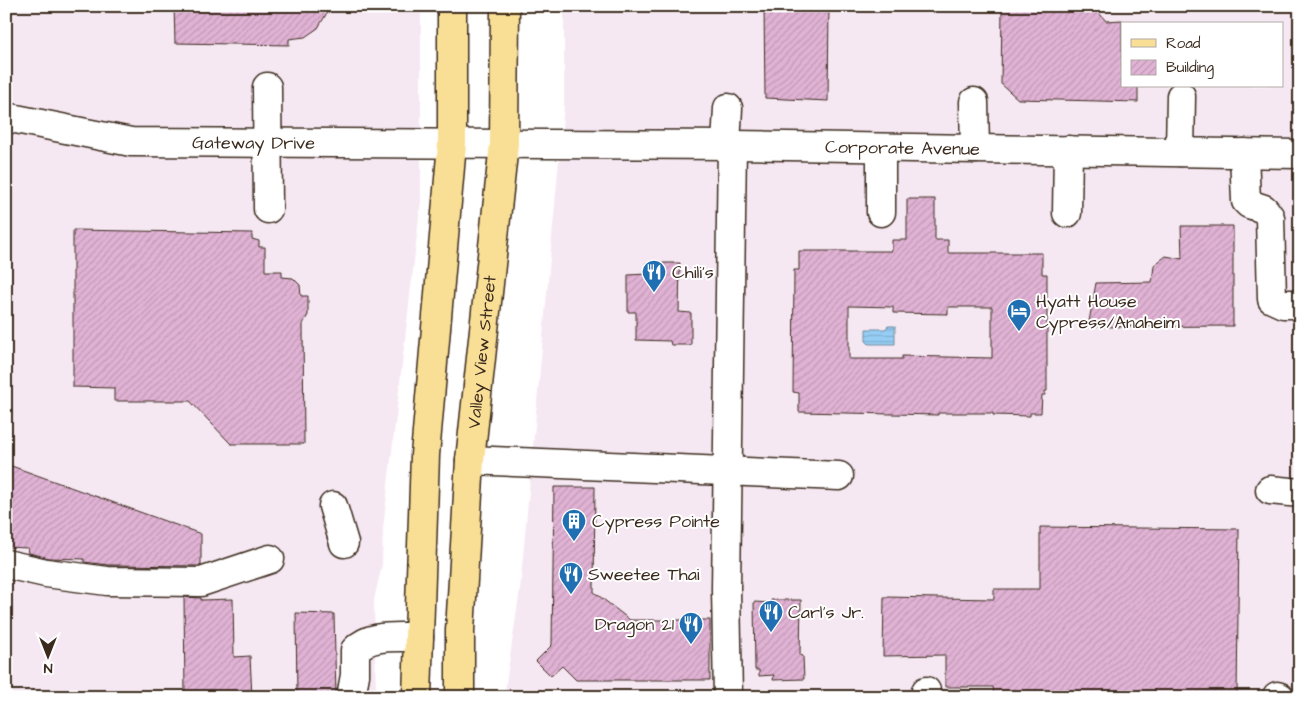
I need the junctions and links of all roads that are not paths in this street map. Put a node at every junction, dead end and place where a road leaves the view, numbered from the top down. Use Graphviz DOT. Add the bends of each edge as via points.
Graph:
graph roads {
  1 [pos="452,6"];
  2 [pos="505,6"];
  3 [pos="266,87"];
  4 [pos="1181,96"];
  5 [pos="974,102"];
  6 [pos="728,108"];
  7 [pos="6,118"];
  8 [pos="268,143"];
  9 [pos="452,144"];
  10 [pos="504,144"];
  11 [pos="729,145"];
  12 [pos="881,148"];
  13 [pos="975,149"];
  14 [pos="1068,150"];
  15 [pos="1180,152"];
  16 [pos="1244,153"];
  17 [pos="1300,154"];
  18 [pos="268,209"];
  19 [pos="881,212"];
  20 [pos="1067,213"];
  21 [pos="1300,304"];
  22 [pos="470,460"];
  23 [pos="728,471"];
  24 [pos="839,476"];
  25 [pos="1270,490"];
  26 [pos="1300,493"];
  27 [pos="333,506"];
  28 [pos="344,543"];
  29 [pos="270,559"];
  30 [pos="6,564"];
  31 [pos="419,637"];
  32 [pos="351,697"];
  33 [pos="417,697"];
  34 [pos="460,697"];
  35 [pos="728,697"];
  1 -- 9 [label="main road"];
  2 -- 10 [label="main road, Valley View Street"];
  3 -- 8 [label="street"];
  4 -- 15 [label="street"];
  5 -- 13 [label="street"];
  6 -- 11 [label="street"];
  7 -- 8 [label="street, Gateway Drive" via="131,142"];
  8 -- 9 [label="street, Gateway Drive"];
  8 -- 18 [label="street"];
  9 -- 10 [label="street, Gateway Drive"];
  9 -- 31 [label="main road" via="425,455"];
  10 -- 11 [label="street, Corporate Avenue"];
  10 -- 22 [label="main road, Valley View Street"];
  11 -- 12 [label="street, Corporate Avenue"];
  11 -- 23 [label="street"];
  12 -- 13 [label="street, Corporate Avenue"];
  12 -- 19 [label="street"];
  13 -- 14 [label="street, Corporate Avenue"];
  14 -- 15 [label="street, Corporate Avenue"];
  14 -- 20 [label="street"];
  15 -- 16 [label="street, Corporate Avenue"];
  16 -- 17 [label="street, Corporate Avenue"];
  16 -- 21 [label="street" via="1246,201 1264,208 1270,217 1272,299 1283,304"];
  22 -- 23 [label="street"];
  22 -- 34 [label="main road, Valley View Street" via="460,631"];
  23 -- 24 [label="street"];
  23 -- 35 [label="street"];
  25 -- 26 [label="street"];
  27 -- 28 [label="street"];
  29 -- 30 [label="street" via="201,582 107,581"];
  31 -- 32 [label="street" via="375,638 361,643 355,650"];
  31 -- 33 [label="main road"];
}
